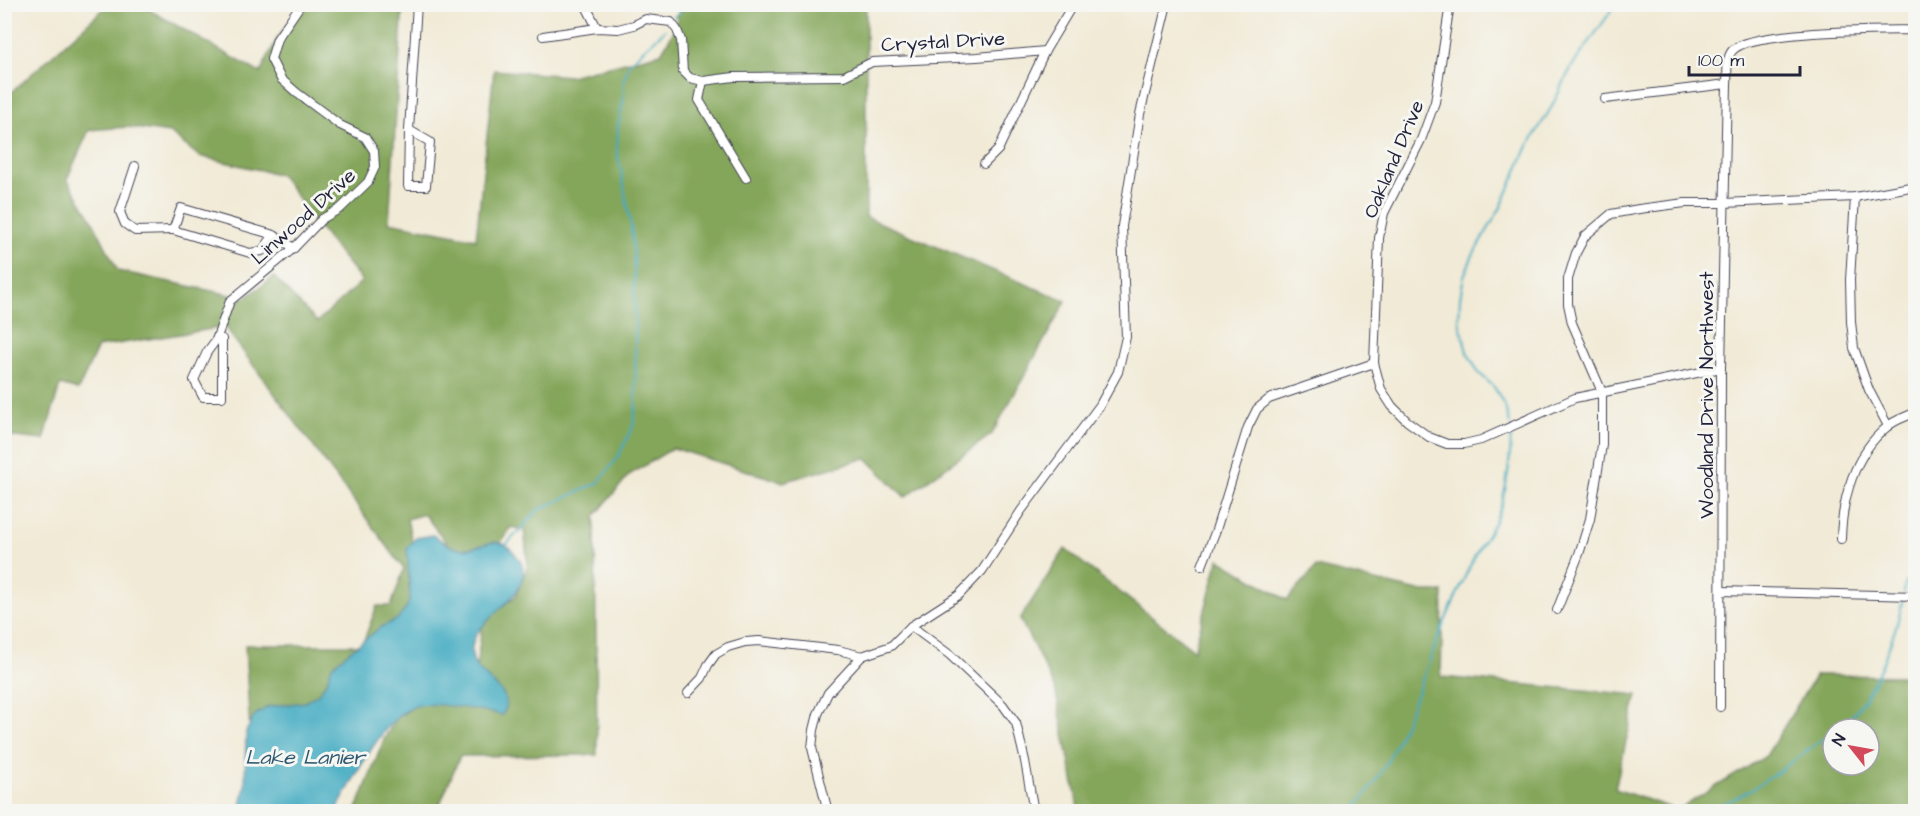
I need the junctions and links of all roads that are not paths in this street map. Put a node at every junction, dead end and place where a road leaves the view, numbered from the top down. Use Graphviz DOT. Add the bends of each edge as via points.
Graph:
graph roads {
  1 [pos="301,4"];
  2 [pos="417,4"];
  3 [pos="585,4"];
  4 [pos="1073,4"];
  5 [pos="1167,4"];
  6 [pos="1450,4"];
  7 [pos="597,28"];
  8 [pos="1916,30"];
  9 [pos="543,36"];
  10 [pos="1045,51"];
  11 [pos="703,81"];
  12 [pos="1727,84"];
  13 [pos="1605,99"];
  14 [pos="409,130"];
  15 [pos="984,164"];
  16 [pos="135,166"];
  17 [pos="746,178"];
  18 [pos="1916,186"];
  19 [pos="1856,197"];
  20 [pos="1724,203"];
  21 [pos="173,230"];
  22 [pos="274,235"];
  23 [pos="294,248"];
  24 [pos="216,340"];
  25 [pos="1374,363"];
  26 [pos="1721,368"];
  27 [pos="1602,392"];
  28 [pos="1916,412"];
  29 [pos="1887,426"];
  30 [pos="1840,539"];
  31 [pos="1202,566"];
  32 [pos="1721,591"];
  33 [pos="1916,596"];
  34 [pos="1557,610"];
  35 [pos="911,626"];
  36 [pos="862,656"];
  37 [pos="688,693"];
  38 [pos="1720,707"];
  39 [pos="828,812"];
  40 [pos="1034,812"];
  1 -- 23 [label="street, Linwood Drive" via="277,39 271,59 281,79 297,93 365,138 374,151 375,167 368,182 341,208 322,219"];
  2 -- 14 [label="street"];
  3 -- 7 [label="street"];
  4 -- 10 [label="street"];
  5 -- 35 [label="street" via="1140,114 1122,226 1126,337 1118,372 1100,405 982,571 959,595"];
  6 -- 25 [label="street, Oakland Drive" via="1435,102 1421,140 1384,213 1379,238"];
  7 -- 9 [label="street"];
  7 -- 11 [label="street" via="618,29 646,19 671,22 681,40 683,70 690,78"];
  8 -- 12 [label="street, Woodland Drive Northwest" via="1795,35 1751,42 1735,47 1729,54"];
  10 -- 11 [label="street, Crystal Drive" via="872,62 844,75"];
  10 -- 15 [label="street" via="998,150"];
  11 -- 17 [label="street" via="699,100"];
  12 -- 13 [label="street"];
  12 -- 20 [label="street, Woodland Drive Northwest"];
  14 -- 14 [label="street" via="408,186 426,186 429,142"];
  16 -- 21 [label="street" via="120,212 125,224 135,231"];
  18 -- 19 [label="street"];
  19 -- 20 [label="street"];
  19 -- 29 [label="street" via="1850,280 1854,348"];
  20 -- 26 [label="street, Woodland Drive Northwest"];
  20 -- 27 [label="street" via="1685,203 1611,214 1585,236 1568,279 1568,304 1572,323"];
  21 -- 22 [label="street" via="250,253 262,251"];
  21 -- 22 [label="street" via="181,208"];
  22 -- 23 [label="street"];
  23 -- 24 [label="street, Linwood Drive" via="230,301"];
  24 -- 24 [label="street, Linwood Drive" via="194,380 203,397 222,397 222,339"];
  25 -- 27 [label="street, Oakland Drive" via="1381,389 1392,406 1429,437 1447,444 1481,440 1575,398"];
  25 -- 31 [label="street" via="1276,396 1257,409"];
  26 -- 27 [label="street, Oakland Drive"];
  26 -- 32 [label="street, Woodland Drive Northwest"];
  27 -- 34 [label="street" via="1602,445 1590,519"];
  28 -- 29 [label="street"];
  29 -- 30 [label="street" via="1866,450 1854,473 1847,490"];
  32 -- 33 [label="street"];
  32 -- 38 [label="street, Woodland Drive Northwest"];
  35 -- 36 [label="street" via="891,646"];
  35 -- 40 [label="street" via="950,655 1003,705 1016,723"];
  36 -- 37 [label="street" via="838,650 745,642 716,654"];
  36 -- 39 [label="street" via="828,693 814,730 812,747"];
}
